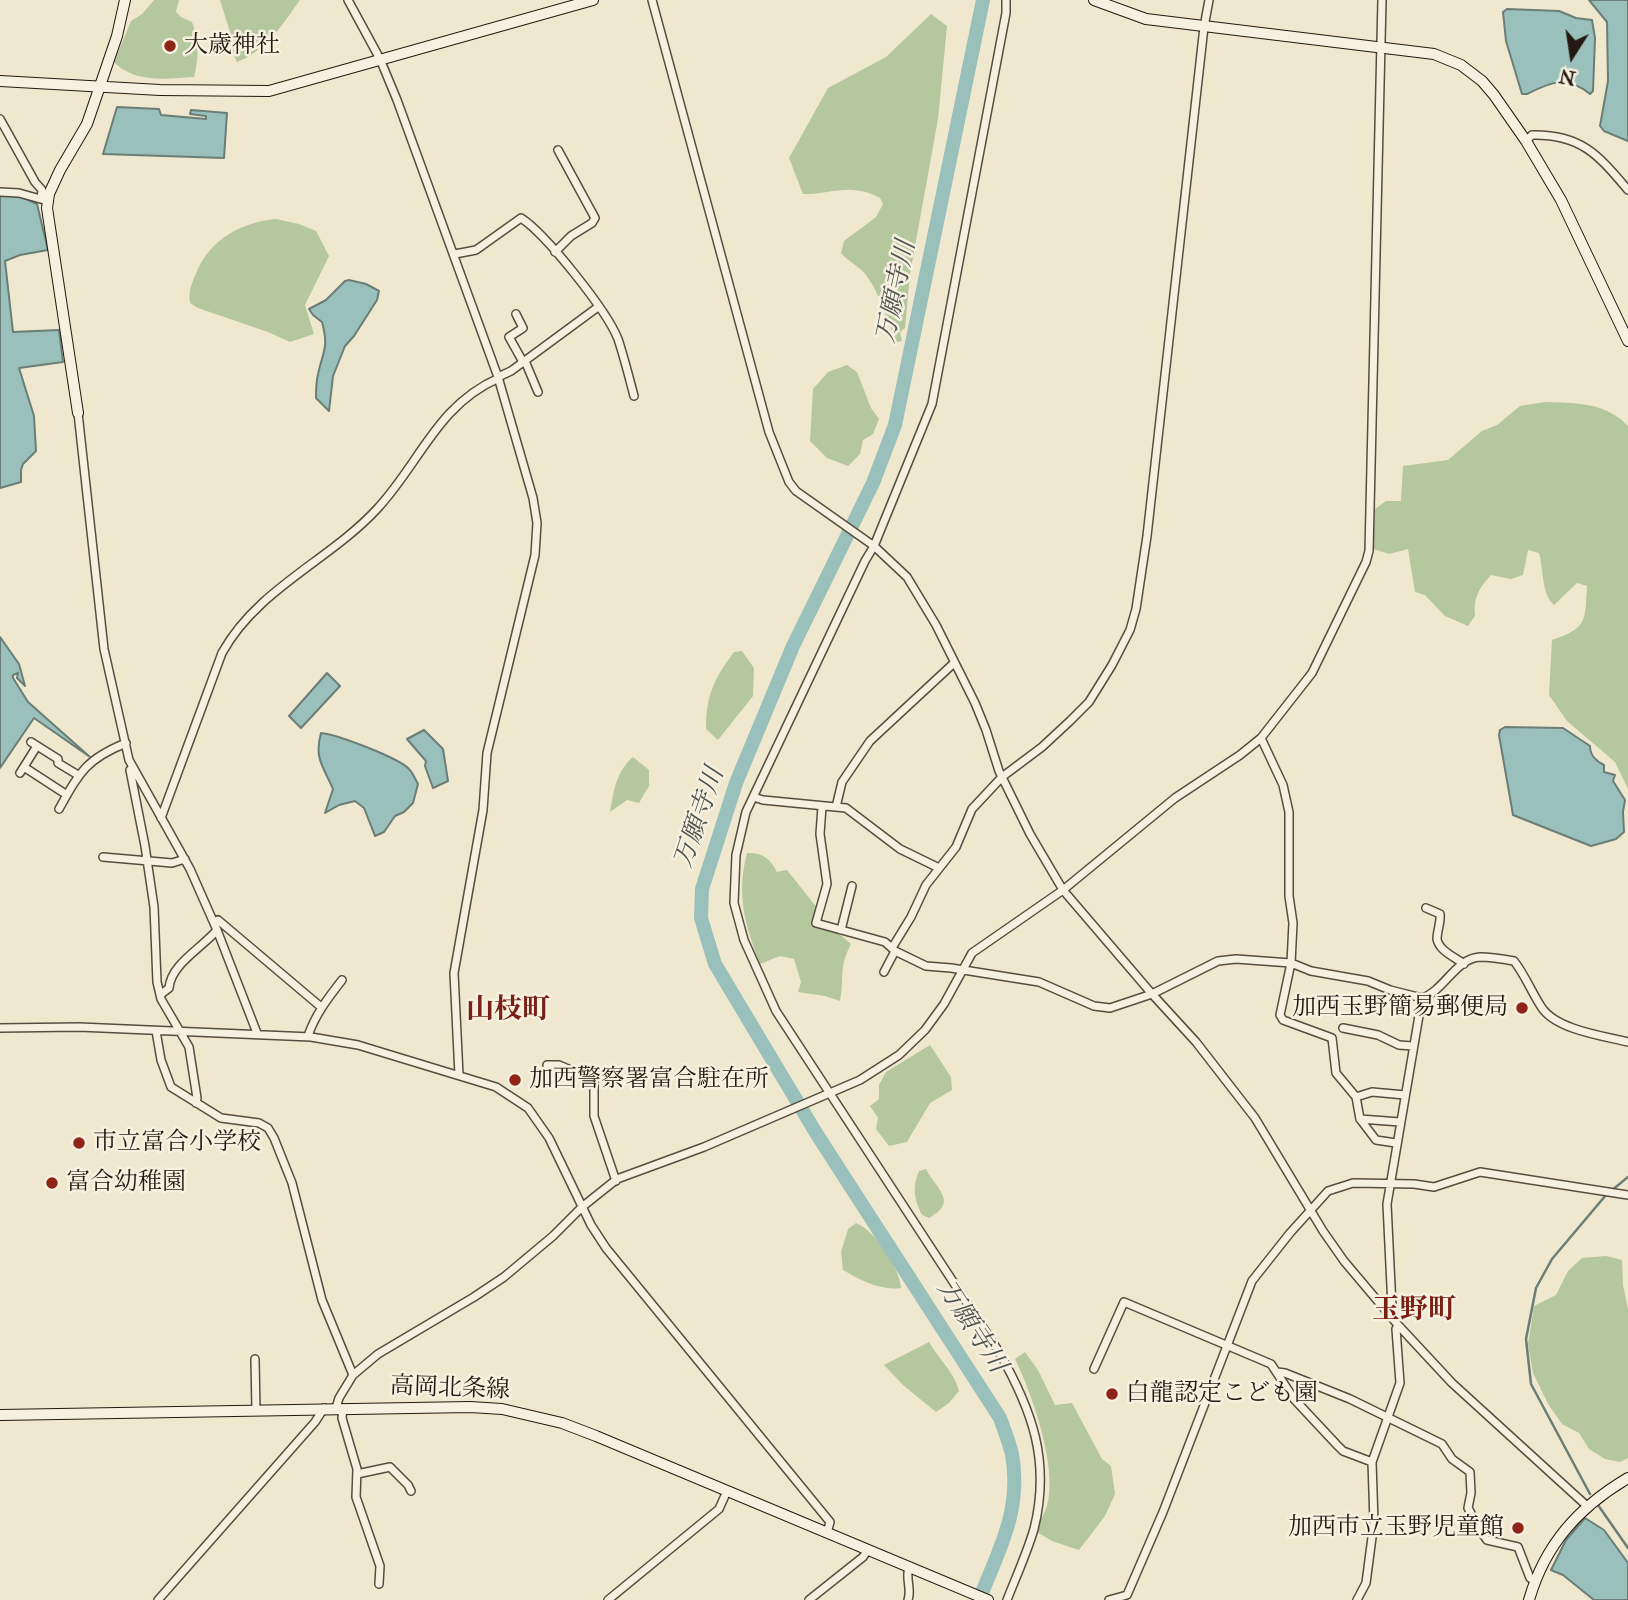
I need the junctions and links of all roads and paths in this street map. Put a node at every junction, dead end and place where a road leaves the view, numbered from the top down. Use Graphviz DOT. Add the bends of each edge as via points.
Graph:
graph roads {
  1 [pos="125,0"];
  2 [pos="348,0"];
  3 [pos="593,0"];
  4 [pos="652,0"];
  5 [pos="1006,0"];
  6 [pos="1094,0"];
  7 [pos="1209,0"];
  8 [pos="1382,0"];
  9 [pos="1204,27"];
  10 [pos="1382,47"];
  11 [pos="380,59"];
  12 [pos="0,81"];
  13 [pos="99,88"];
  14 [pos="0,119"];
  15 [pos="1526,141"];
  16 [pos="558,150"];
  17 [pos="1628,190"];
  18 [pos="0,191"];
  19 [pos="44,200"];
  20 [pos="555,252"];
  21 [pos="454,254"];
  22 [pos="598,307"];
  23 [pos="516,314"];
  24 [pos="1628,341"];
  25 [pos="524,361"];
  26 [pos="498,377"];
  27 [pos="538,392"];
  28 [pos="634,396"];
  29 [pos="78,413"];
  30 [pos="872,545"];
  31 [pos="954,663"];
  32 [pos="1261,738"];
  33 [pos="126,743"];
  34 [pos="133,768"];
  35 [pos="78,775"];
  36 [pos="1002,777"];
  37 [pos="67,795"];
  38 [pos="753,797"];
  39 [pos="822,807"];
  40 [pos="836,807"];
  41 [pos="59,809"];
  42 [pos="162,818"];
  43 [pos="103,857"];
  44 [pos="185,859"];
  45 [pos="148,861"];
  46 [pos="939,868"];
  47 [pos="852,886"];
  48 [pos="1063,890"];
  49 [pos="1426,908"];
  50 [pos="216,927"];
  51 [pos="841,930"];
  52 [pos="893,949"];
  53 [pos="1291,963"];
  54 [pos="1464,964"];
  55 [pos="962,971"];
  56 [pos="884,972"];
  57 [pos="342,980"];
  58 [pos="1152,994"];
  59 [pos="160,995"];
  60 [pos="1422,998"];
  61 [pos="321,1007"];
  62 [pos="0,1028"];
  63 [pos="1343,1028"];
  64 [pos="156,1031"];
  65 [pos="181,1032"];
  66 [pos="257,1033"];
  67 [pos="308,1037"];
  68 [pos="1628,1042"];
  69 [pos="1413,1046"];
  70 [pos="547,1065"];
  71 [pos="459,1075"];
  72 [pos="829,1093"];
  73 [pos="1405,1095"];
  74 [pos="1356,1097"];
  75 [pos="196,1103"];
  76 [pos="1360,1119"];
  77 [pos="1400,1122"];
  78 [pos="1396,1143"];
  79 [pos="616,1181"];
  80 [pos="1391,1183"];
  81 [pos="1628,1195"];
  82 [pos="582,1207"];
  83 [pos="1311,1211"];
  84 [pos="1387,1311"];
  85 [pos="1398,1325"];
  86 [pos="1229,1347"];
  87 [pos="254,1359"];
  88 [pos="1094,1369"];
  89 [pos="1277,1372"];
  90 [pos="353,1375"];
  91 [pos="324,1408"];
  92 [pos="340,1408"];
  93 [pos="256,1411"];
  94 [pos="0,1415"];
  95 [pos="1388,1417"];
  96 [pos="1372,1462"];
  97 [pos="357,1474"];
  98 [pos="1628,1478"];
  99 [pos="411,1491"];
  100 [pos="727,1491"];
  101 [pos="1587,1506"];
  102 [pos="827,1533"];
  103 [pos="868,1550"];
  104 [pos="909,1567"];
  105 [pos="1535,1581"];
  106 [pos="379,1584"];
  107 [pos="158,1600"];
  108 [pos="608,1600"];
  109 [pos="808,1600"];
  110 [pos="908,1600"];
  111 [pos="988,1600"];
  112 [pos="1007,1600"];
  113 [pos="1109,1600"];
  114 [pos="1357,1600"];
  115 [pos="1529,1600"];
  1 -- 13 [label="street"];
  2 -- 11 [label="street"];
  3 -- 11 [label="street"];
  4 -- 30 [label="street" via="769,432 789,482"];
  5 -- 30 [label="street" via="932,404"];
  6 -- 9 [label="street" via="1146,19"];
  7 -- 9 [label="street"];
  8 -- 10 [label="street"];
  9 -- 10 [label="street"];
  9 -- 36 [label="street" via="1136,609 1130,630 1089,702"];
  10 -- 15 [label="street" via="1434,54 1461,65 1494,95"];
  10 -- 32 [label="street" via="1369,551 1312,673"];
  11 -- 13 [label="street" via="269,91"];
  11 -- 21 [label="street"];
  12 -- 13 [label="street"];
  13 -- 19 [label="street" via="87,124"];
  14 -- 19 [label="street"];
  15 -- 17 [label="street" via="1532,135 1542,135 1593,150"];
  15 -- 24 [label="street" via="1561,200"];
  16 -- 20 [label="street" via="595,218"];
  18 -- 19 [label="street"];
  19 -- 29 [label="street"];
  20 -- 21 [label="street" via="521,218 475,250"];
  20 -- 22 [label="street"];
  21 -- 26 [label="street"];
  22 -- 25 [label="street"];
  22 -- 28 [label="street" via="617,338"];
  23 -- 25 [label="street" via="523,328 509,337"];
  25 -- 26 [label="street"];
  25 -- 27 [label="street"];
  26 -- 42 [label="street" via="445,417 376,511 270,597 232,635"];
  26 -- 71 [label="street" via="533,498 537,539 487,753 482,810 454,973"];
  29 -- 33 [label="street" via="104,649"];
  30 -- 31 [label="street" via="907,577"];
  30 -- 38 [label="street"];
  31 -- 36 [label="street"];
  31 -- 40 [label="street" via="870,741 842,782"];
  32 -- 48 [label="street" via="1175,798"];
  32 -- 53 [label="street" via="1283,785 1289,812"];
  33 -- 34 [label="street"];
  33 -- 35 [label="street" via="101,753"];
  34 -- 42 [label="street"];
  34 -- 45 [label="street"];
  35 -- 37 [label="street"];
  35 -- 37 [label="street" via="34,744 22,770"];
  36 -- 46 [label="street" via="972,809 956,847"];
  36 -- 48 [label="street"];
  37 -- 41 [label="street"];
  38 -- 39 [label="street"];
  38 -- 72 [label="street" via="736,855 734,904 753,963 776,1011"];
  39 -- 40 [label="street"];
  39 -- 51 [label="street" via="820,834 827,884 816,923"];
  40 -- 46 [label="street" via="846,808 900,849"];
  42 -- 44 [label="street"];
  43 -- 45 [label="street"];
  44 -- 45 [label="street"];
  44 -- 50 [label="street"];
  45 -- 59 [label="street"];
  46 -- 52 [label="street"];
  47 -- 51 [label="street"];
  48 -- 55 [label="street" via="972,954"];
  48 -- 58 [label="street"];
  49 -- 54 [label="street" via="1440,914 1439,943"];
  50 -- 59 [label="street" via="206,943 174,971 169,988"];
  50 -- 61 [label="street" via="218,920"];
  50 -- 66 [label="street"];
  51 -- 52 [label="street" via="885,942"];
  52 -- 55 [label="street" via="926,966"];
  52 -- 56 [label="street"];
  53 -- 58 [label="street" via="1218,961"];
  53 -- 60 [label="street"];
  53 -- 74 [label="street" via="1280,1015 1332,1038 1333,1067"];
  54 -- 60 [label="street"];
  54 -- 68 [label="street" via="1477,957 1514,961 1544,1010 1557,1021"];
  55 -- 58 [label="street" via="1039,982 1094,1006 1110,1008"];
  55 -- 72 [label="street" via="925,1030 899,1055"];
  57 -- 61 [label="street"];
  58 -- 83 [label="street" via="1255,1118"];
  59 -- 65 [label="street"];
  60 -- 69 [label="street"];
  61 -- 67 [label="street"];
  62 -- 64 [label="street"];
  63 -- 69 [label="street"];
  64 -- 65 [label="street"];
  64 -- 75 [label="street" via="171,1087"];
  65 -- 66 [label="street"];
  65 -- 75 [label="street" via="193,1061"];
  66 -- 67 [label="street"];
  67 -- 71 [label="street" via="358,1045"];
  69 -- 73 [label="street"];
  70 -- 79 [label="street" via="559,1065 594,1080 594,1116"];
  71 -- 82 [label="street" via="496,1087 528,1108 549,1138"];
  72 -- 79 [label="street"];
  72 -- 112 [label="street" via="999,1352 1025,1400 1039,1447 1040,1487 1034,1530"];
  73 -- 74 [label="street"];
  73 -- 77 [label="street"];
  74 -- 76 [label="street"];
  75 -- 90 [label="street" via="221,1118 259,1123 274,1138 292,1183 322,1300"];
  76 -- 77 [label="street"];
  76 -- 78 [label="street" via="1376,1140"];
  77 -- 78 [label="street"];
  78 -- 80 [label="street"];
  79 -- 82 [label="street"];
  80 -- 81 [label="street" via="1434,1187 1480,1172"];
  80 -- 83 [label="street" via="1339,1186 1328,1191"];
  80 -- 84 [label="street" via="1387,1211 1392,1307"];
  82 -- 90 [label="street" via="504,1277 378,1354"];
  82 -- 102 [label="street" via="606,1248 830,1522"];
  83 -- 84 [label="street" via="1344,1261"];
  83 -- 86 [label="street" via="1252,1281"];
  84 -- 85 [label="street"];
  85 -- 95 [label="street" via="1400,1383"];
  85 -- 101 [label="street" via="1479,1409"];
  86 -- 88 [label="street" via="1124,1302"];
  86 -- 89 [label="street" via="1270,1364"];
  86 -- 113 [label="street" via="1127,1595"];
  87 -- 93 [label="street"];
  89 -- 95 [label="street"];
  89 -- 96 [label="street" via="1294,1399 1343,1451"];
  90 -- 92 [label="street" via="340,1398"];
  91 -- 92 [label="street, 高岡北条線"];
  91 -- 93 [label="street, 高岡北条線"];
  91 -- 107 [label="street"];
  92 -- 97 [label="street"];
  92 -- 100 [label="street, 高岡北条線" via="502,1409 562,1423"];
  93 -- 94 [label="street, 高岡北条線"];
  95 -- 96 [label="street"];
  95 -- 105 [label="street" via="1443,1444 1452,1459 1470,1472 1472,1518 1487,1540 1518,1547"];
  96 -- 114 [label="street" via="1374,1522 1366,1583"];
  97 -- 99 [label="street" via="390,1467"];
  97 -- 106 [label="street" via="356,1497 380,1566"];
  98 -- 101 [label="street"];
  100 -- 102 [label="street, 高岡北条線"];
  100 -- 108 [label="street" via="719,1509"];
  101 -- 105 [label="street" via="1552,1548"];
  102 -- 103 [label="street, 高岡北条線"];
  103 -- 104 [label="street, 高岡北条線"];
  103 -- 109 [label="street"];
  104 -- 110 [label="street"];
  104 -- 111 [label="street, 高岡北条線"];
  105 -- 115 [label="street"];
}
